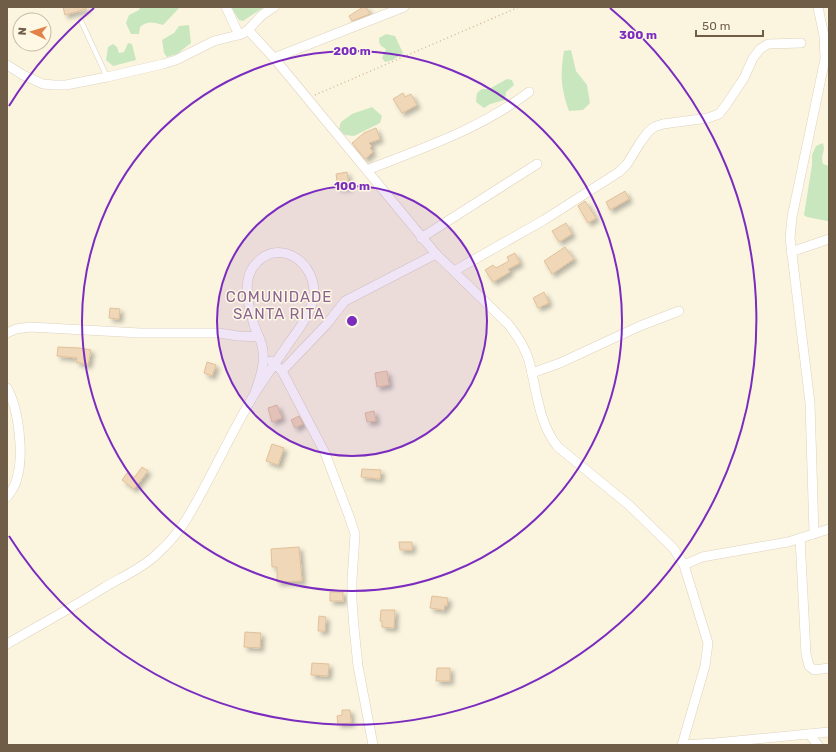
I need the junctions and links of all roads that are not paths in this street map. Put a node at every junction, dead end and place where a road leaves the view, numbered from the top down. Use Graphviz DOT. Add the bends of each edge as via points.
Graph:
graph roads {
  1 [pos="226,7"];
  2 [pos="274,7"];
  3 [pos="404,7"];
  4 [pos="818,7"];
  5 [pos="81,21"];
  6 [pos="248,30"];
  7 [pos="238,35"];
  8 [pos="801,43"];
  9 [pos="274,58"];
  10 [pos="7,65"];
  11 [pos="826,71"];
  12 [pos="107,77"];
  13 [pos="529,92"];
  14 [pos="537,164"];
  15 [pos="366,170"];
  16 [pos="422,238"];
  17 [pos="829,239"];
  18 [pos="791,252"];
  19 [pos="436,254"];
  20 [pos="454,271"];
  21 [pos="679,311"];
  22 [pos="7,333"];
  23 [pos="259,337"];
  24 [pos="264,355"];
  25 [pos="275,364"];
  26 [pos="282,370"];
  27 [pos="532,373"];
  28 [pos="7,388"];
  29 [pos="255,393"];
  30 [pos="7,497"];
  31 [pos="829,529"];
  32 [pos="814,534"];
  33 [pos="800,538"];
  34 [pos="684,565"];
  35 [pos="7,644"];
  36 [pos="829,668"];
  37 [pos="829,732"];
  38 [pos="809,734"];
  39 [pos="373,745"];
  40 [pos="682,745"];
  41 [pos="818,745"];
  1 -- 7 [label="street"];
  2 -- 6 [label="street"];
  3 -- 9 [label="street"];
  4 -- 11 [label="street" via="824,36"];
  5 -- 12 [label="lane"];
  6 -- 7 [label="street"];
  6 -- 9 [label="street"];
  7 -- 12 [label="street" via="214,42 170,62"];
  8 -- 20 [label="street" via="768,44 760,49 730,100 718,114 654,127 619,172 544,220"];
  9 -- 15 [label="street"];
  10 -- 12 [label="street" via="43,84 66,85"];
  11 -- 18 [label="street" via="792,217"];
  13 -- 15 [label="street" via="493,117 471,128"];
  14 -- 16 [label="street"];
  15 -- 16 [label="street"];
  16 -- 19 [label="street"];
  17 -- 18 [label="street"];
  18 -- 32 [label="street" via="810,403"];
  19 -- 20 [label="street"];
  19 -- 26 [label="street" via="345,300 322,329"];
  20 -- 27 [label="street" via="517,334"];
  21 -- 27 [label="street"];
  22 -- 23 [label="street" via="30,326 140,333 219,333"];
  23 -- 24 [label="street"];
  23 -- 25 [label="street" via="250,306 248,279 252,268 263,257 271,253 286,253 302,261 309,271 313,280 315,299"];
  24 -- 25 [label="street"];
  24 -- 29 [label="street"];
  25 -- 26 [label="street"];
  25 -- 29 [label="street"];
  26 -- 39 [label="street" via="325,453 355,534 353,621 358,666"];
  27 -- 34 [label="street" via="543,421 551,438 567,456 630,506 674,549"];
  28 -- 30 [label="street" via="16,414 20,449 17,480"];
  29 -- 35 [label="street" via="185,522 168,543 143,565"];
  31 -- 32 [label="street"];
  32 -- 33 [label="street"];
  33 -- 34 [label="street" via="761,548 702,557"];
  33 -- 36 [label="street" via="807,662 814,670"];
  34 -- 40 [label="street" via="708,643 705,666"];
  37 -- 38 [label="street"];
  38 -- 40 [label="street"];
  38 -- 41 [label="street"];
}
